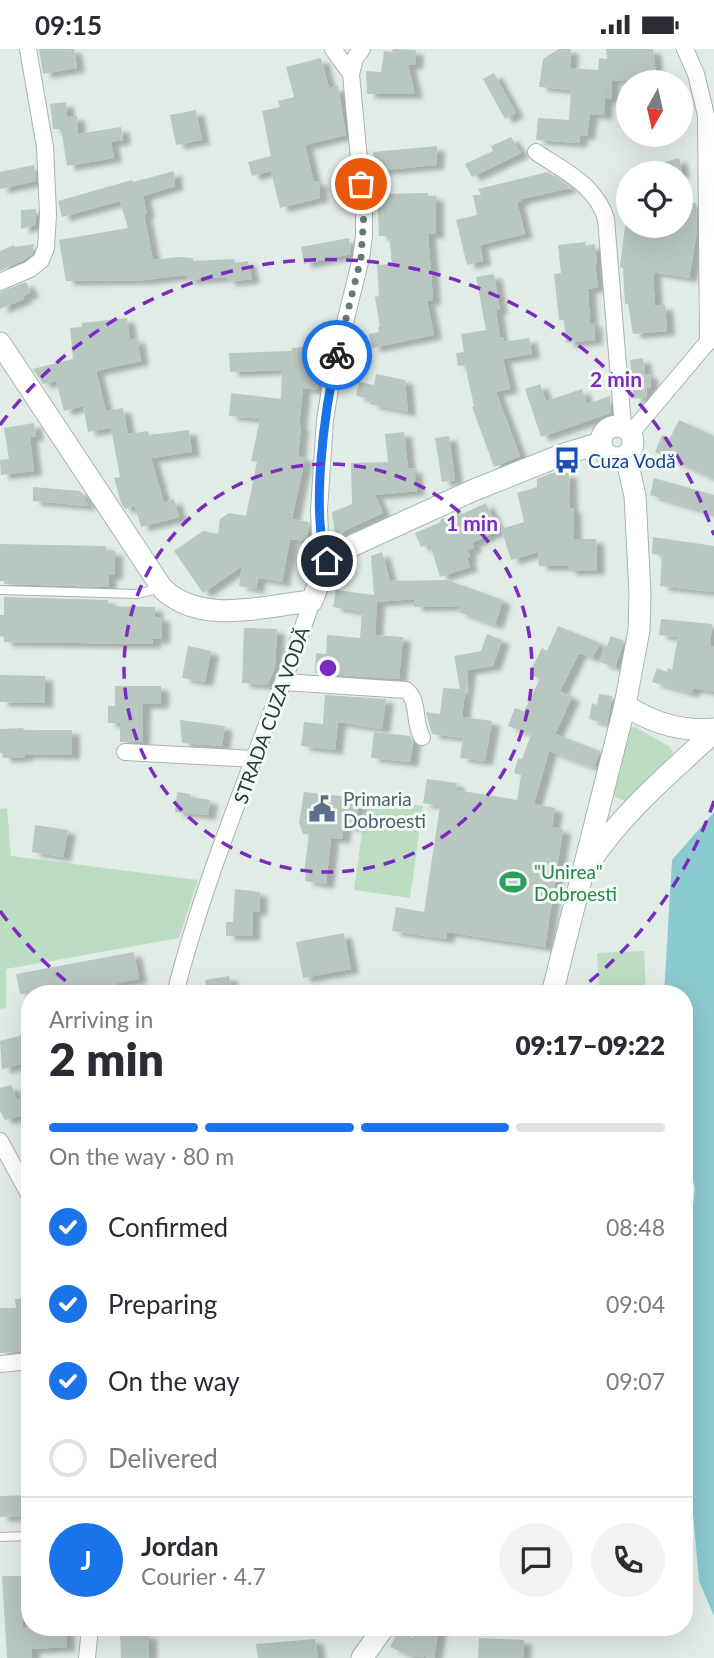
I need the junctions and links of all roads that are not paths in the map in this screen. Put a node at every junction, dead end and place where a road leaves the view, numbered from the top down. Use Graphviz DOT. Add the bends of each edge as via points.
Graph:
graph roads {
  1 [pos="28,49"];
  2 [pos="333,49"];
  3 [pos="362,49"];
  4 [pos="685,49"];
  5 [pos="351,73"];
  6 [pos="536,152"];
  7 [pos="0,282"];
  8 [pos="711,339"];
  9 [pos="0,343"];
  10 [pos="627,429"];
  11 [pos="601,443"];
  12 [pos="626,456"];
  13 [pos="327,561"];
  14 [pos="162,587"];
  15 [pos="0,590"];
  16 [pos="312,601"];
  17 [pos="284,682"];
  18 [pos="625,705"];
  19 [pos="714,731"];
  20 [pos="422,737"];
  21 [pos="125,752"];
  22 [pos="255,759"];
  23 [pos="583,873"];
  24 [pos="177,985"];
  25 [pos="554,985"];
  26 [pos="0,1141"];
  27 [pos="21,1180"];
  28 [pos="21,1362"];
  29 [pos="0,1364"];
  30 [pos="21,1536"];
  31 [pos="0,1537"];
  32 [pos="89,1636"];
  33 [pos="378,1636"];
  34 [pos="87,1658"];
  35 [pos="362,1658"];
  1 -- 7 [label="street" via="45,147 46,248 30,269"];
  2 -- 5 [label="street"];
  3 -- 5 [label="street"];
  4 -- 8 [label="street" via="706,115"];
  5 -- 13 [label="street" via="364,236 325,420 319,510"];
  6 -- 10 [label="street" via="586,186 602,204"];
  8 -- 10 [label="street"];
  9 -- 14 [label="street"];
  10 -- 11 [label="street" via="607,429"];
  10 -- 12 [label="street" via="634,443"];
  11 -- 12 [label="street" via="610,457"];
  11 -- 13 [label="street" via="464,495"];
  12 -- 18 [label="street" via="635,496 640,610"];
  13 -- 16 [label="street, STRADA CUZA VODĂ"];
  14 -- 15 [label="lane" via="137,594"];
  14 -- 16 [label="street" via="181,603 216,611"];
  16 -- 17 [label="street, STRADA CUZA VODĂ"];
  17 -- 20 [label="street" via="406,690 413,699"];
  17 -- 22 [label="street, STRADA CUZA VODĂ"];
  18 -- 19 [label="street" via="670,726"];
  18 -- 23 [label="street"];
  19 -- 23 [label="street" via="616,828"];
  21 -- 22 [label="street"];
  22 -- 24 [label="street, STRADA CUZA VODĂ" via="207,886"];
  23 -- 25 [label="street"];
  26 -- 27 [label="street"];
  28 -- 29 [label="street"];
  30 -- 31 [label="lane"];
  32 -- 34 [label="street"];
  33 -- 35 [label="street"];
}
